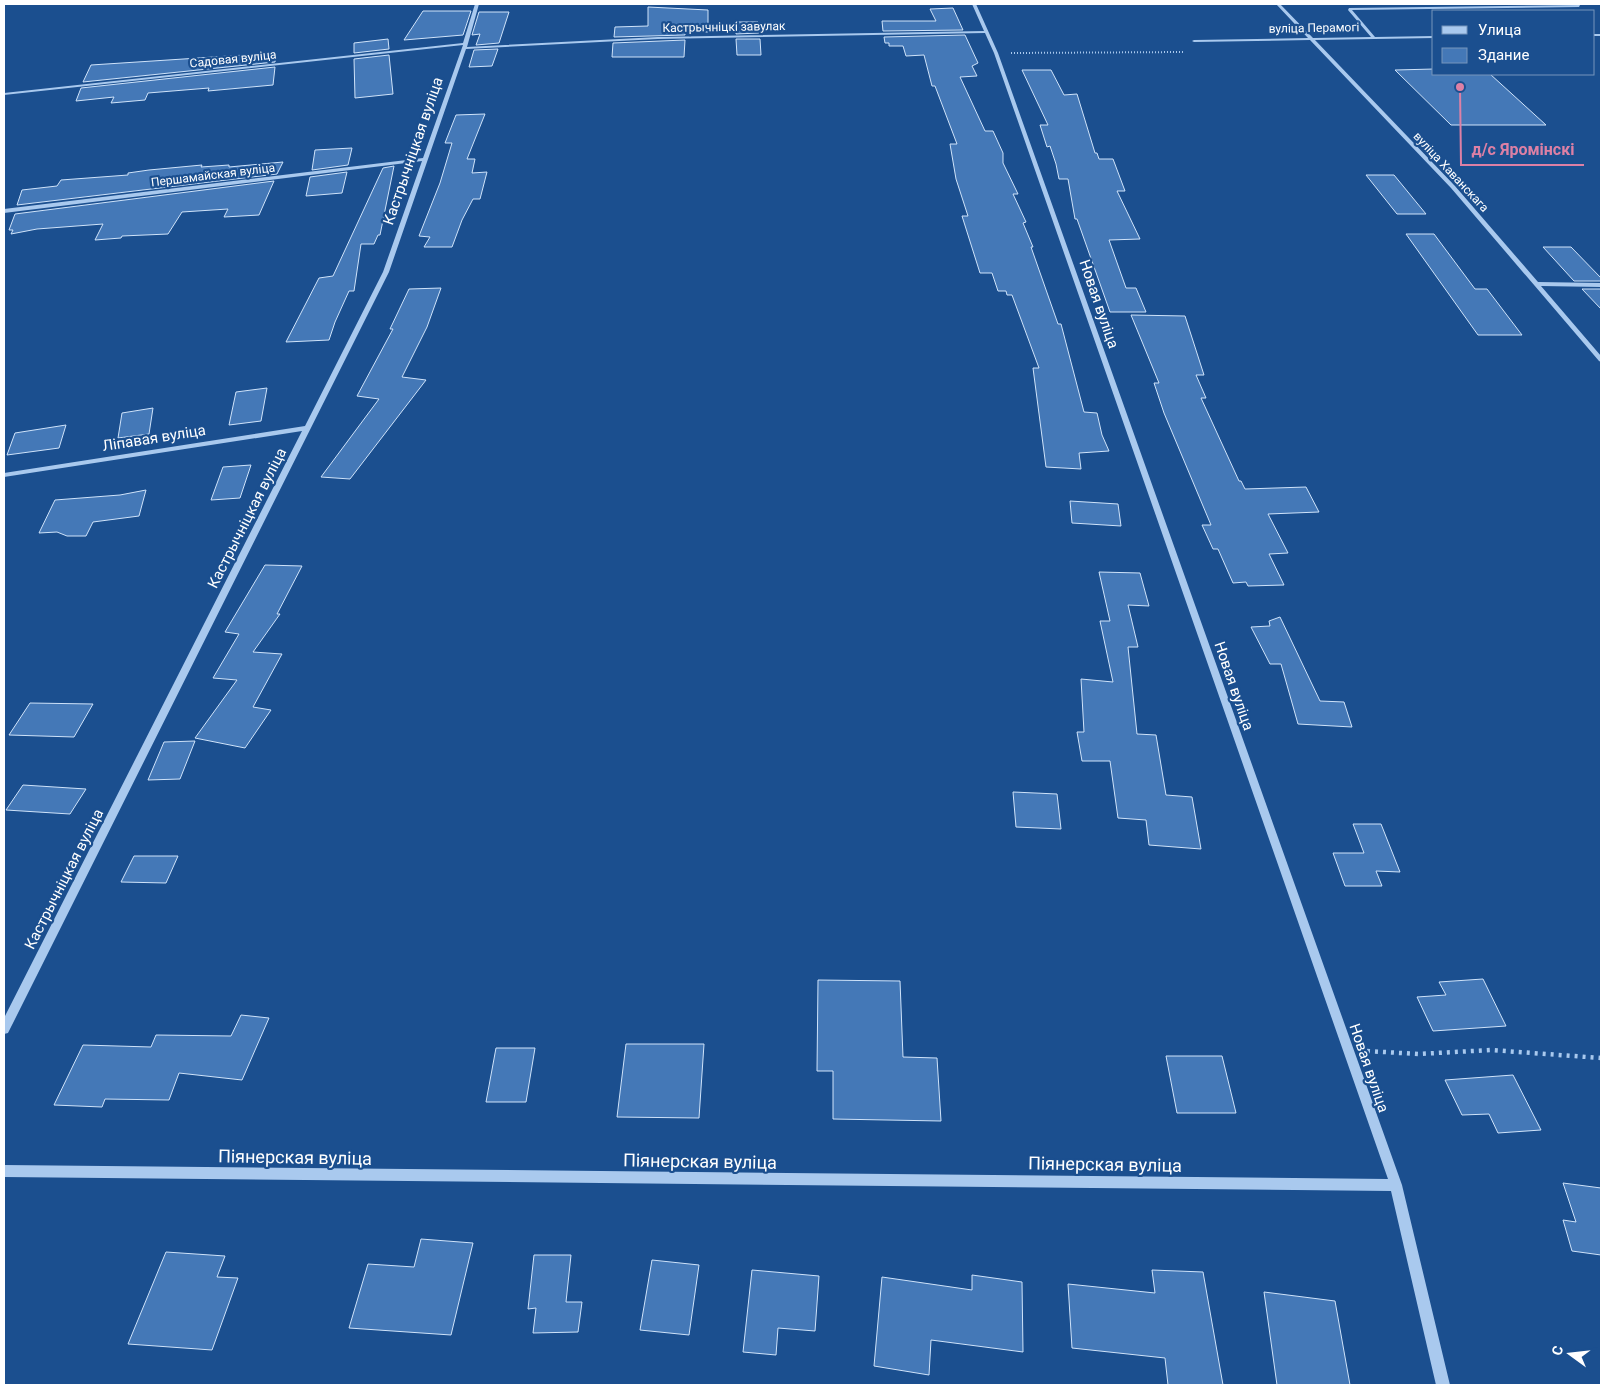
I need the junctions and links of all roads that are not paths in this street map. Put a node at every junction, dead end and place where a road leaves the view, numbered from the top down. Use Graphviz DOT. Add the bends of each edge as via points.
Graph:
graph roads {
  1 [pos="477,4"];
  2 [pos="974,4"];
  3 [pos="1278,4"];
  4 [pos="1344,4"];
  5 [pos="1525,5"];
  6 [pos="1579,6"];
  7 [pos="1349,9"];
  8 [pos="985,32"];
  9 [pos="1373,37"];
  10 [pos="1432,37"];
  11 [pos="1310,38"];
  12 [pos="1194,40"];
  13 [pos="464,46"];
  14 [pos="4,94"];
  15 [pos="425,159"];
  16 [pos="4,211"];
  17 [pos="1536,284"];
  18 [pos="1601,285"];
  19 [pos="1601,360"];
  20 [pos="308,428"];
  21 [pos="4,475"];
  22 [pos="4,1029"];
  23 [pos="4,1171"];
  24 [pos="1396,1185"];
  25 [pos="1443,1385"];
  1 -- 13 [label="street, Кастрычніцкая вуліца"];
  2 -- 8 [label="street, Новая вуліца"];
  3 -- 11 [label="street, вуліца Хаванскага"];
  4 -- 7 [label="street"];
  5 -- 6 [label="street"];
  5 -- 7 [label="street"];
  7 -- 9 [label="street"];
  8 -- 13 [label="street, Кастрычніцкі завулак" via="658,38"];
  8 -- 24 [label="street, Новая вуліца" via="996,53"];
  9 -- 10 [label="street, вуліца Перамогі"];
  9 -- 11 [label="street, вуліца Перамогі"];
  11 -- 12 [label="street, вуліца Перамогі"];
  11 -- 17 [label="street, вуліца Хаванскага" via="1453,187"];
  13 -- 14 [label="street, Садовая вуліца"];
  13 -- 15 [label="street, Кастрычніцкая вуліца"];
  15 -- 16 [label="street, Першамайская вуліца"];
  15 -- 20 [label="street, Кастрычніцкая вуліца" via="386,272"];
  17 -- 18 [label="street"];
  17 -- 19 [label="street, вуліца Хаванскага"];
  20 -- 21 [label="street, Ліпавая вуліца"];
  20 -- 22 [label="street, Кастрычніцкая вуліца"];
  23 -- 24 [label="street, Піянерская вуліца"];
  24 -- 25 [label="street, Новая вуліца"];
}
